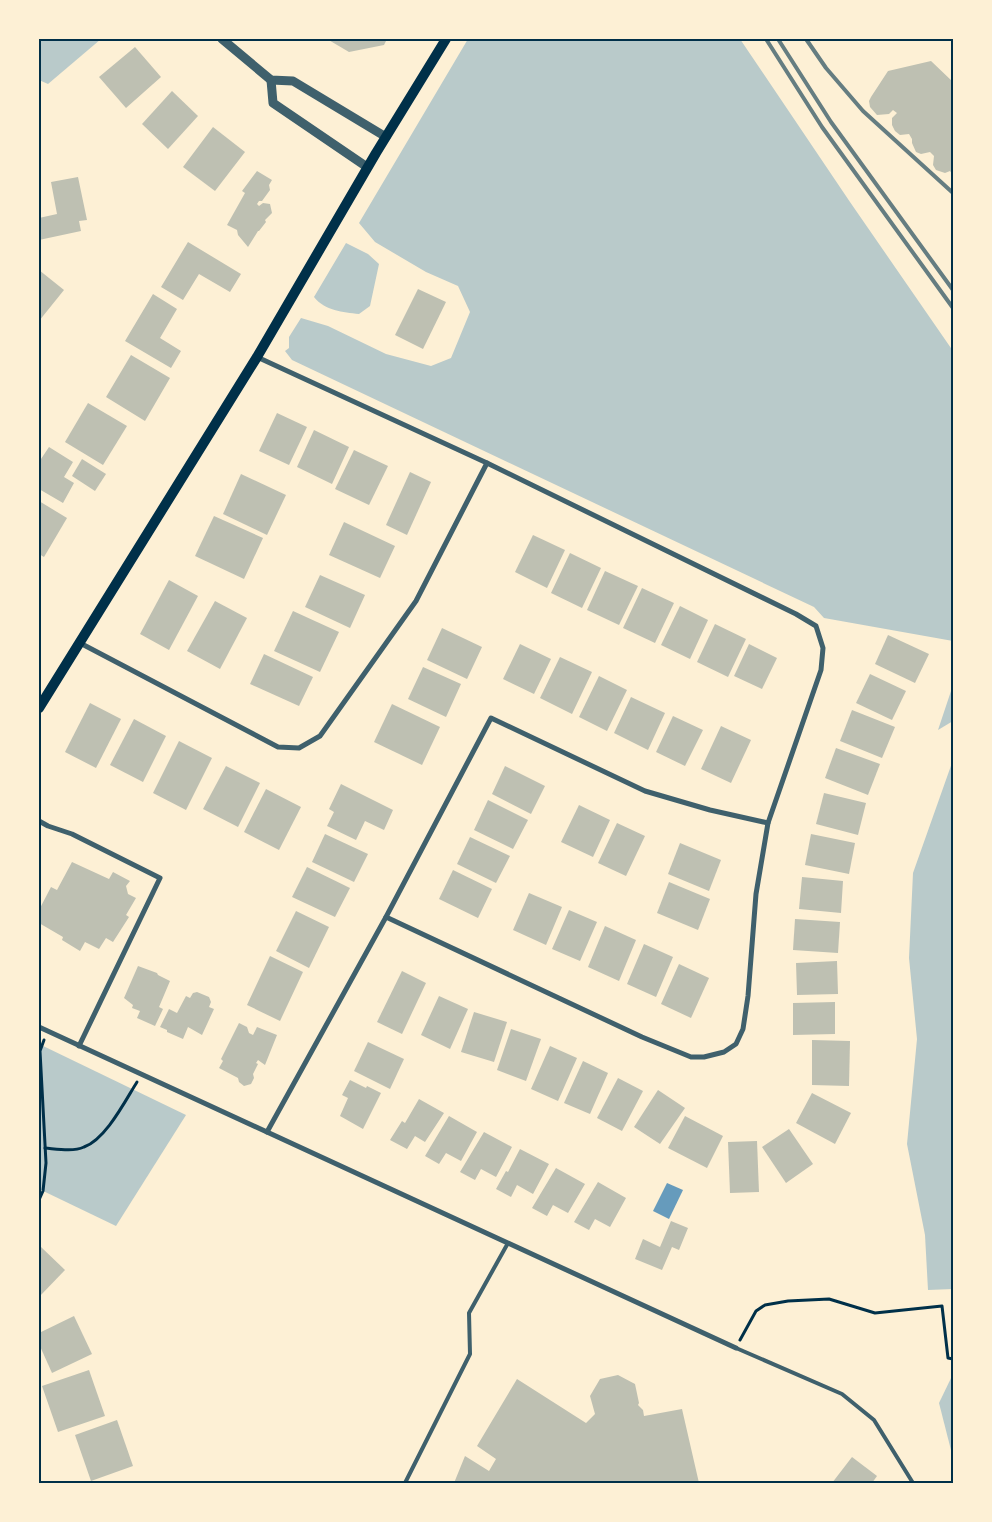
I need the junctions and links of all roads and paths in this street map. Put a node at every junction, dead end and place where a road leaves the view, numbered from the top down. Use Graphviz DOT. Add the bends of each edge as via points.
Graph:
graph roads {
  1 [pos="222,39"];
  2 [pos="446,39"];
  3 [pos="270,80"];
  4 [pos="386,137"];
  5 [pos="367,168"];
  6 [pos="257,357"];
  7 [pos="487,463"];
  8 [pos="79,642"];
  9 [pos="39,708"];
  10 [pos="39,821"];
  11 [pos="768,823"];
  12 [pos="386,917"];
  13 [pos="39,1027"];
  14 [pos="47,1031"];
  15 [pos="79,1046"];
  16 [pos="142,1075"];
  17 [pos="266,1132"];
  18 [pos="45,1148"];
  19 [pos="39,1200"];
  20 [pos="508,1243"];
  21 [pos="736,1348"];
  22 [pos="953,1359"];
  23 [pos="406,1483"];
  24 [pos="913,1483"];
  1 -- 3 [label="street"];
  2 -- 4 [label="main road"];
  3 -- 4 [label="street" via="293,81"];
  3 -- 5 [label="street" via="273,103"];
  4 -- 5 [label="main road"];
  5 -- 6 [label="main road"];
  6 -- 7 [label="street"];
  6 -- 8 [label="main road"];
  7 -- 8 [label="street" via="416,601 320,736 299,748 278,747"];
  7 -- 11 [label="street" via="816,626 824,648 821,670"];
  8 -- 9 [label="main road"];
  10 -- 15 [label="street" via="160,878"];
  11 -- 12 [label="street" via="645,791 491,718"];
  11 -- 12 [label="street" via="756,894 743,1030 736,1044 724,1052 704,1057 691,1057 642,1037"];
  12 -- 17 [label="street"];
  13 -- 14 [label="street"];
  14 -- 15 [label="street"];
  14 -- 18 [label="path" via="40,1051"];
  15 -- 16 [label="street"];
  16 -- 17 [label="street"];
  16 -- 18 [label="path" via="127,1101 94,1141 84,1148"];
  17 -- 20 [label="street"];
  18 -- 19 [label="path" via="43,1191"];
  20 -- 21 [label="street"];
  20 -- 23 [label="lane" via="469,1313 470,1354"];
  21 -- 22 [label="path" via="756,1311 765,1305 829,1299 875,1313 942,1306 948,1358"];
  21 -- 24 [label="lane" via="842,1394 874,1420"];
}
